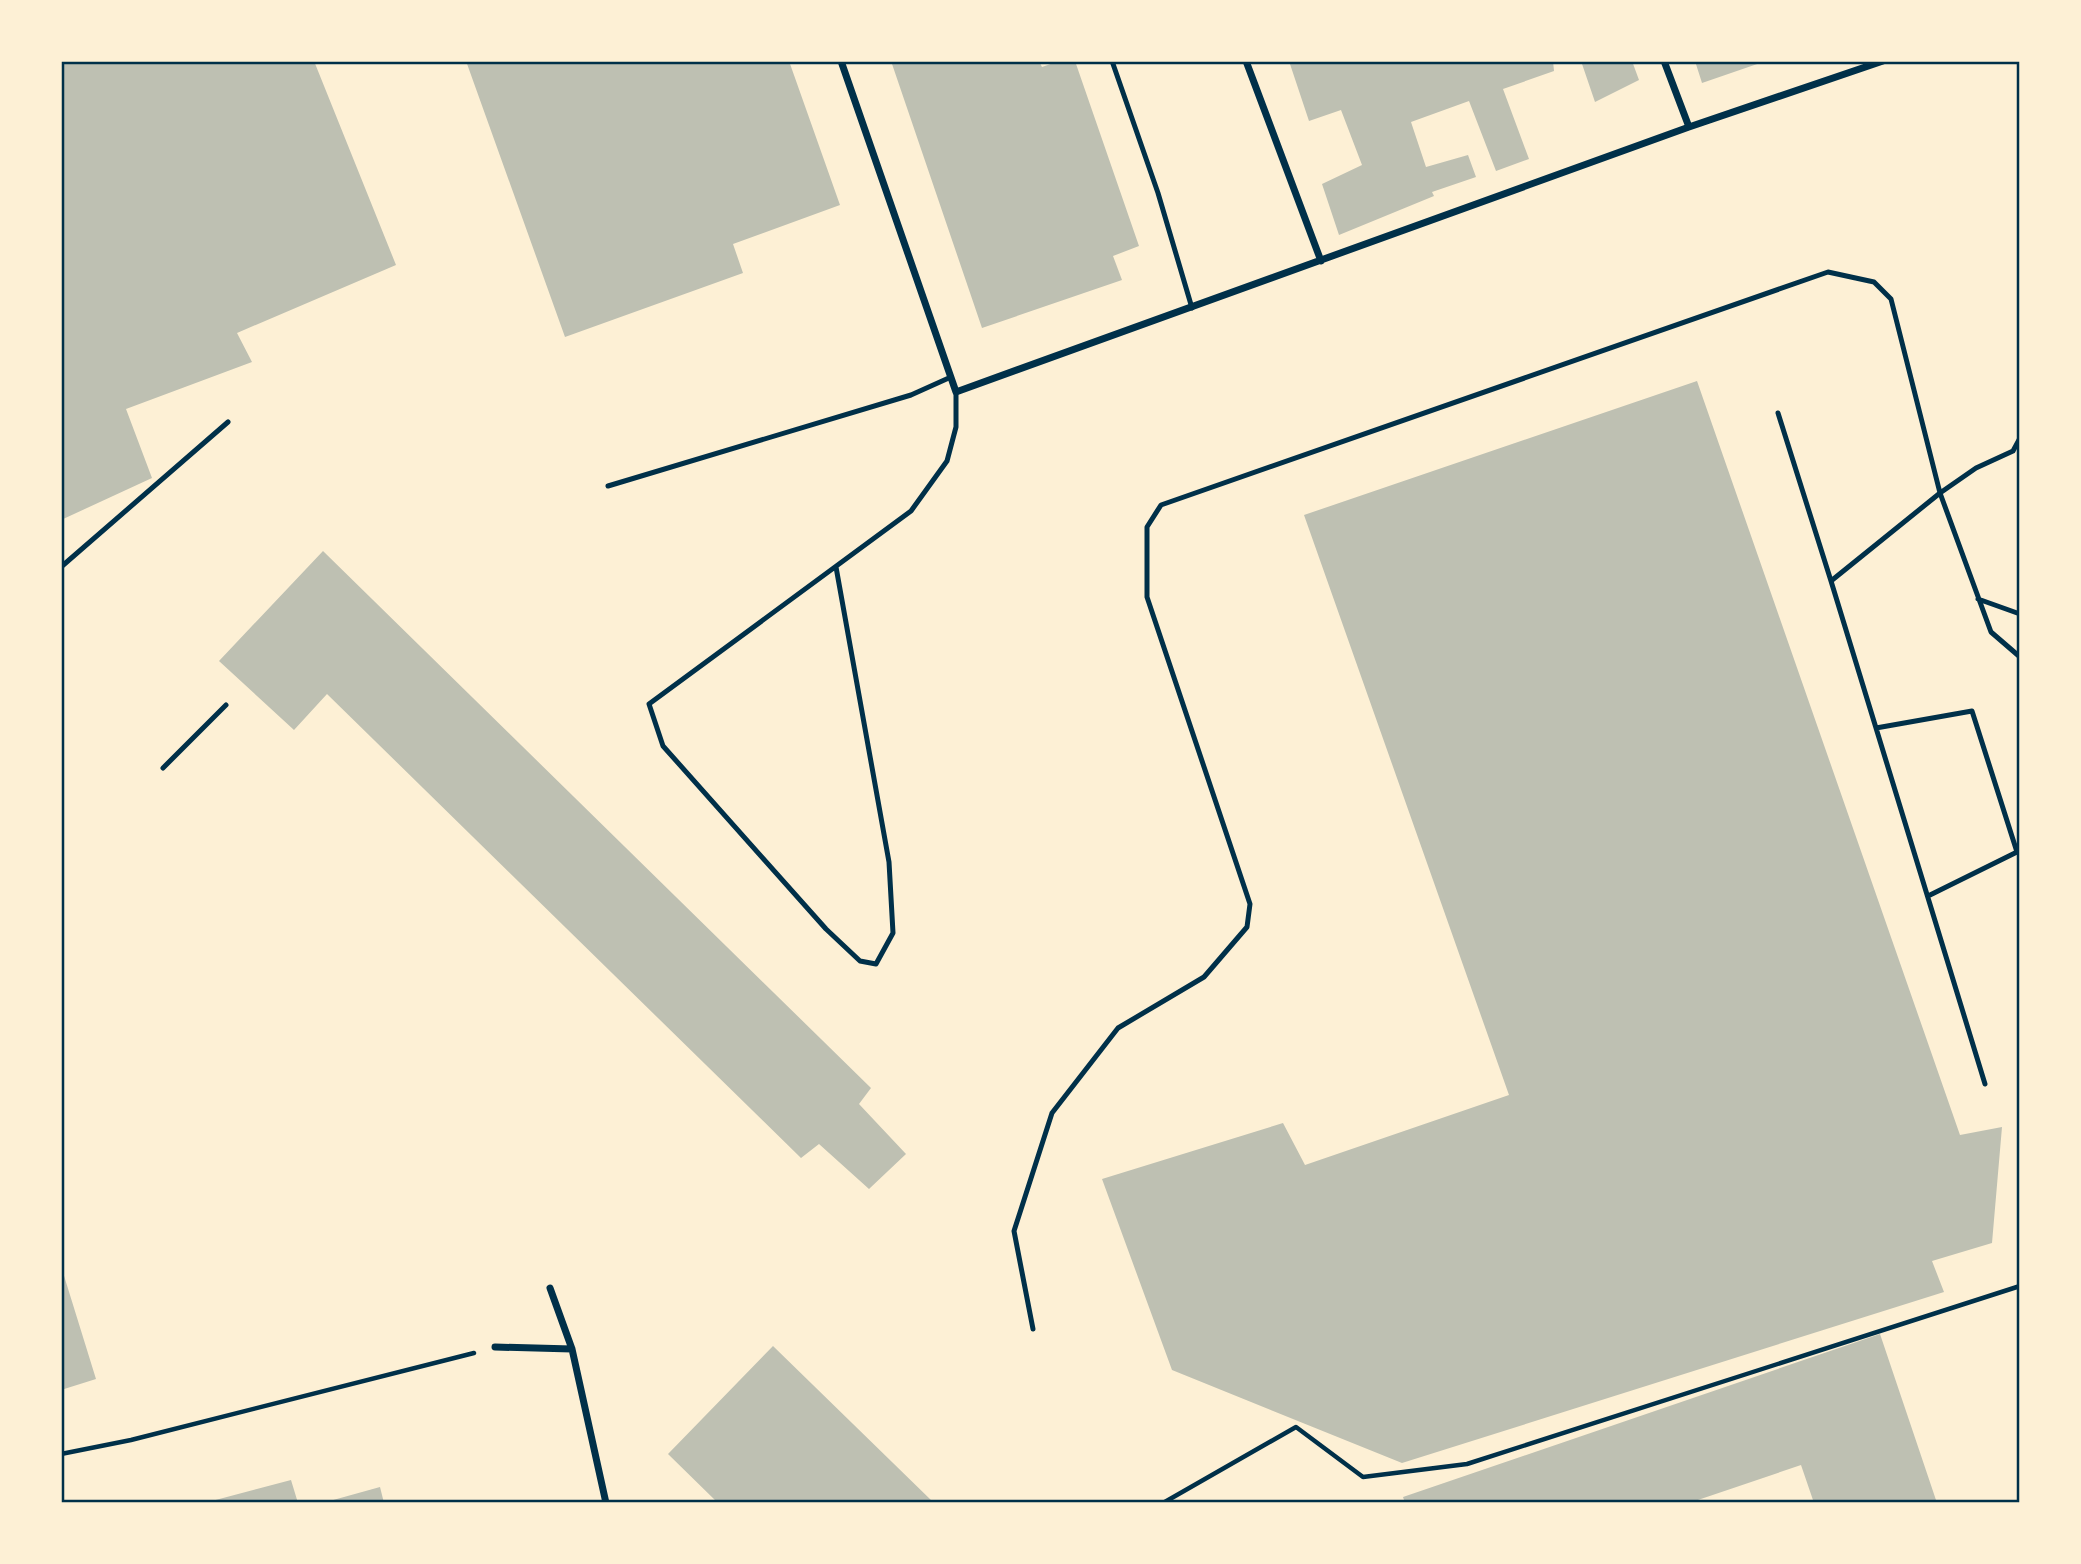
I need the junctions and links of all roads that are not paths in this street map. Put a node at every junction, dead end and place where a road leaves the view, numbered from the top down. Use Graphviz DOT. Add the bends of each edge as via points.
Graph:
graph roads {
  1 [pos="841,61"];
  2 [pos="1112,61"];
  3 [pos="1246,61"];
  4 [pos="1664,61"];
  5 [pos="1883,61"];
  6 [pos="1689,127"];
  7 [pos="1321,261"];
  8 [pos="1192,308"];
  9 [pos="951,377"];
  10 [pos="956,392"];
  11 [pos="1778,413"];
  12 [pos="228,422"];
  13 [pos="2020,438"];
  14 [pos="608,486"];
  15 [pos="1940,493"];
  16 [pos="61,567"];
  17 [pos="836,567"];
  18 [pos="1831,581"];
  19 [pos="1978,598"];
  20 [pos="2020,614"];
  21 [pos="2020,657"];
  22 [pos="226,705"];
  23 [pos="1876,728"];
  24 [pos="163,768"];
  25 [pos="1928,896"];
  26 [pos="1985,1084"];
  27 [pos="550,1287"];
  28 [pos="1033,1329"];
  29 [pos="495,1348"];
  30 [pos="572,1349"];
  31 [pos="606,1503"];
  1 -- 9 [label="street"];
  2 -- 8 [label="lane"];
  3 -- 7 [label="street"];
  4 -- 6 [label="street"];
  5 -- 6 [label="street"];
  6 -- 7 [label="street"];
  7 -- 8 [label="street"];
  8 -- 10 [label="street"];
  9 -- 10 [label="street"];
  9 -- 14 [label="lane" via="911,395"];
  10 -- 17 [label="lane" via="956,427 947,461 911,512"];
  11 -- 18 [label="lane"];
  12 -- 16 [label="lane"];
  13 -- 15 [label="lane" via="2012,451"];
  15 -- 18 [label="lane"];
  15 -- 19 [label="lane"];
  15 -- 28 [label="lane" via="1891,299 1874,282 1828,272 1161,505 1147,527 1147,597 1250,904 1247,927 1204,977 1118,1028 1052,1113 1014,1231"];
  17 -- 17 [label="lane" via="889,862 893,933 876,964 860,961 826,929 663,746 649,705"];
  18 -- 23 [label="lane"];
  19 -- 20 [label="lane"];
  19 -- 21 [label="lane" via="1991,632"];
  22 -- 24 [label="lane"];
  23 -- 25 [label="lane"];
  23 -- 25 [label="lane" via="1972,710 2018,852"];
  25 -- 26 [label="lane"];
  27 -- 30 [label="street"];
  29 -- 30 [label="street"];
  30 -- 31 [label="street"];
}
